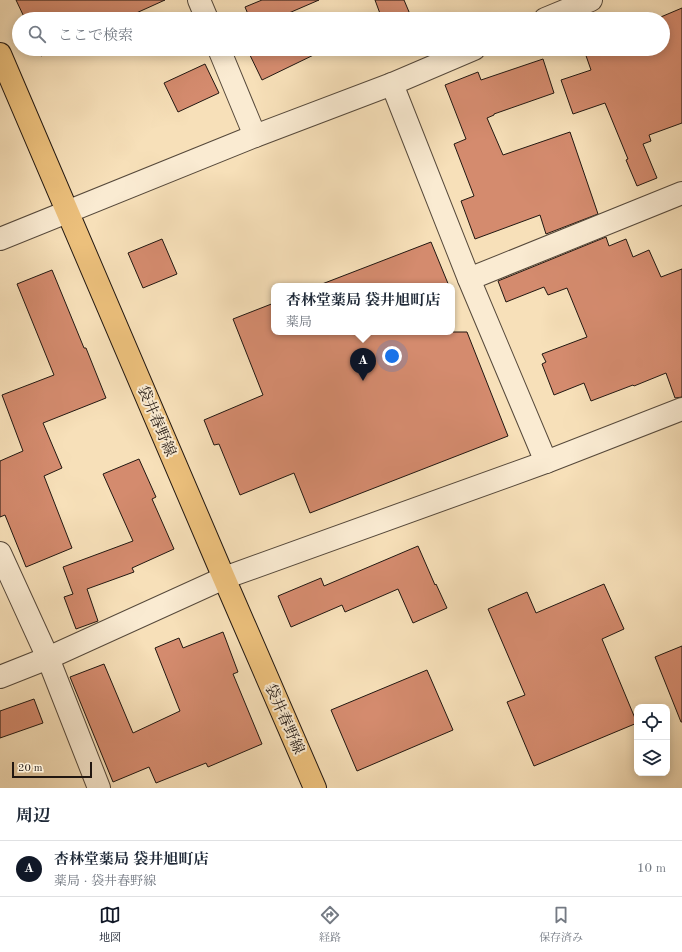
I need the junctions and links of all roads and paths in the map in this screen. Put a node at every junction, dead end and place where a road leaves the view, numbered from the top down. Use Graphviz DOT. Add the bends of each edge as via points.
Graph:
graph roads {
  1 [pos="199,0"];
  2 [pos="591,0"];
  3 [pos="204,12"];
  4 [pos="562,12"];
  5 [pos="0,54"];
  6 [pos="222,56"];
  7 [pos="458,56"];
  8 [pos="392,84"];
  9 [pos="255,136"];
  10 [pos="682,193"];
  11 [pos="68,212"];
  12 [pos="0,239"];
  13 [pos="469,279"];
  14 [pos="682,409"];
  15 [pos="546,462"];
  16 [pos="0,553"];
  17 [pos="224,578"];
  18 [pos="48,658"];
  19 [pos="0,677"];
  20 [pos="99,788"];
  21 [pos="315,788"];
  1 -- 3 [label="street"];
  2 -- 4 [label="street"];
  5 -- 11 [label="main road, 袋井春野線"];
  6 -- 9 [label="street"];
  7 -- 8 [label="street"];
  8 -- 9 [label="street"];
  8 -- 13 [label="street"];
  9 -- 11 [label="street"];
  10 -- 13 [label="street"];
  11 -- 12 [label="street"];
  11 -- 17 [label="main road, 袋井春野線"];
  13 -- 15 [label="street"];
  14 -- 15 [label="street"];
  15 -- 17 [label="street"];
  16 -- 18 [label="street"];
  17 -- 18 [label="street"];
  17 -- 21 [label="main road, 袋井春野線"];
  18 -- 19 [label="street"];
  18 -- 20 [label="street"];
}
